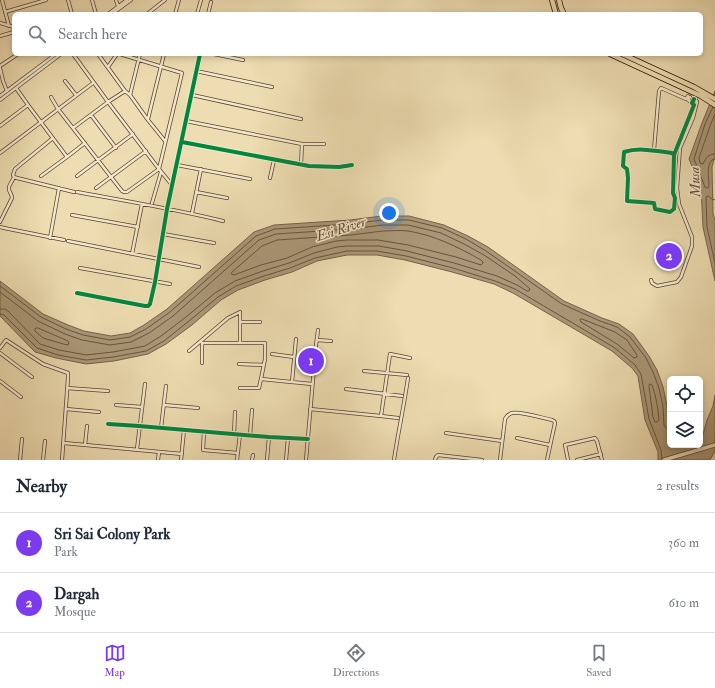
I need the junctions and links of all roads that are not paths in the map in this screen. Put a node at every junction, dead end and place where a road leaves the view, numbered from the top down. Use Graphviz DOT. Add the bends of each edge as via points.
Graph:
graph roads {
  1 [pos="2,0"];
  2 [pos="46,0"];
  3 [pos="68,0"];
  4 [pos="92,0"];
  5 [pos="116,0"];
  6 [pos="127,0"];
  7 [pos="131,0"];
  8 [pos="165,0"];
  9 [pos="179,0"];
  10 [pos="201,0"];
  11 [pos="552,0"];
  12 [pos="560,0"];
  13 [pos="211,2"];
  14 [pos="118,6"];
  15 [pos="5,12"];
  16 [pos="71,12"];
  17 [pos="95,12"];
  18 [pos="110,12"];
  19 [pos="118,12"];
  20 [pos="150,12"];
  21 [pos="176,12"];
  22 [pos="198,12"];
  23 [pos="208,12"];
  24 [pos="555,12"];
  25 [pos="563,12"];
  26 [pos="0,24"];
  27 [pos="9,26"];
  28 [pos="12,27"];
  29 [pos="12,33"];
  30 [pos="0,36"];
  31 [pos="15,56"];
  32 [pos="53,56"];
  33 [pos="58,56"];
  34 [pos="73,56"];
  35 [pos="100,56"];
  36 [pos="116,56"];
  37 [pos="125,56"];
  38 [pos="140,56"];
  39 [pos="164,56"];
  40 [pos="200,56"];
  41 [pos="224,56"];
  42 [pos="615,56"];
  43 [pos="626,56"];
  44 [pos="139,60"];
  45 [pos="243,60"];
  46 [pos="161,66"];
  47 [pos="0,67"];
  48 [pos="108,67"];
  49 [pos="196,72"];
  50 [pos="65,81"];
  51 [pos="93,83"];
  52 [pos="272,87"];
  53 [pos="16,88"];
  54 [pos="8,90"];
  55 [pos="693,90"];
  56 [pos="125,92"];
  57 [pos="130,95"];
  58 [pos="192,95"];
  59 [pos="0,96"];
  60 [pos="76,96"];
  61 [pos="51,97"];
  62 [pos="715,99"];
  63 [pos="0,100"];
  64 [pos="108,102"];
  65 [pos="692,103"];
  66 [pos="28,105"];
  67 [pos="715,105"];
  68 [pos="58,109"];
  69 [pos="91,115"];
  70 [pos="301,119"];
  71 [pos="148,120"];
  72 [pos="41,122"];
  73 [pos="186,122"];
  74 [pos="0,126"];
  75 [pos="73,128"];
  76 [pos="133,134"];
  77 [pos="53,138"];
  78 [pos="166,141"];
  79 [pos="182,142"];
  80 [pos="85,143"];
  81 [pos="302,144"];
  82 [pos="324,144"];
  83 [pos="116,148"];
  84 [pos="654,150"];
  85 [pos="146,151"];
  86 [pos="0,153"];
  87 [pos="674,155"];
  88 [pos="67,157"];
  89 [pos="98,160"];
  90 [pos="274,160"];
  91 [pos="177,165"];
  92 [pos="301,165"];
  93 [pos="352,165"];
  94 [pos="200,170"];
  95 [pos="160,171"];
  96 [pos="41,176"];
  97 [pos="77,176"];
  98 [pos="14,177"];
  99 [pos="111,177"];
  100 [pos="270,178"];
  101 [pos="250,179"];
  102 [pos="173,186"];
  103 [pos="58,188"];
  104 [pos="96,188"];
  105 [pos="196,192"];
  106 [pos="227,198"];
  107 [pos="152,203"];
  108 [pos="142,204"];
  109 [pos="168,209"];
  110 [pos="192,213"];
  111 [pos="72,215"];
  112 [pos="223,221"];
  113 [pos="0,222"];
  114 [pos="0,227"];
  115 [pos="138,227"];
  116 [pos="163,234"];
  117 [pos="50,238"];
  118 [pos="64,240"];
  119 [pos="68,241"];
  120 [pos="214,243"];
  121 [pos="132,254"];
  122 [pos="159,259"];
  123 [pos="199,267"];
  124 [pos="80,268"];
  125 [pos="651,280"];
  126 [pos="155,282"];
  127 [pos="170,284"];
  128 [pos="77,293"];
  129 [pos="240,322"];
  130 [pos="260,322"];
  131 [pos="318,330"];
  132 [pos="296,339"];
  133 [pos="316,340"];
  134 [pos="331,341"];
  135 [pos="202,342"];
  136 [pos="240,343"];
  137 [pos="0,348"];
  138 [pos="189,351"];
  139 [pos="0,353"];
  140 [pos="272,354"];
  141 [pos="294,357"];
  142 [pos="410,358"];
  143 [pos="202,363"];
  144 [pos="239,364"];
  145 [pos="264,365"];
  146 [pos="364,371"];
  147 [pos="387,373"];
  148 [pos="32,377"];
  149 [pos="261,379"];
  150 [pos="0,381"];
  151 [pos="292,382"];
  152 [pos="145,384"];
  153 [pos="312,384"];
  154 [pos="166,386"];
  155 [pos="67,388"];
  156 [pos="240,388"];
  157 [pos="346,389"];
  158 [pos="108,391"];
  159 [pos="384,394"];
  160 [pos="402,396"];
  161 [pos="21,397"];
  162 [pos="164,405"];
  163 [pos="116,406"];
  164 [pos="142,407"];
  165 [pos="198,408"];
  166 [pos="310,409"];
  167 [pos="66,410"];
  168 [pos="252,410"];
  169 [pos="99,412"];
  170 [pos="236,412"];
  171 [pos="381,416"];
  172 [pos="398,418"];
  173 [pos="108,424"];
  174 [pos="87,426"];
  175 [pos="139,426"];
  176 [pos="161,428"];
  177 [pos="184,430"];
  178 [pos="204,431"];
  179 [pos="446,433"];
  180 [pos="234,434"];
  181 [pos="240,434"];
  182 [pos="250,435"];
  183 [pos="269,437"];
  184 [pos="288,438"];
  185 [pos="516,438"];
  186 [pos="22,439"];
  187 [pos="308,439"];
  188 [pos="45,441"];
  189 [pos="502,441"];
  190 [pos="64,443"];
  191 [pos="85,445"];
  192 [pos="550,445"];
  193 [pos="715,446"];
  194 [pos="137,449"];
  195 [pos="159,452"];
  196 [pos="238,453"];
  197 [pos="182,454"];
  198 [pos="601,454"];
  199 [pos="253,455"];
  200 [pos="20,460"];
  201 [pos="43,460"];
  202 [pos="62,460"];
  203 [pos="158,460"];
  204 [pos="181,460"];
  205 [pos="237,460"];
  206 [pos="252,460"];
  207 [pos="267,460"];
  208 [pos="286,460"];
  209 [pos="306,460"];
  210 [pos="394,460"];
  211 [pos="435,460"];
  212 [pos="482,460"];
  213 [pos="500,460"];
  214 [pos="547,460"];
  215 [pos="568,460"];
  216 [pos="577,460"];
  217 [pos="602,460"];
  218 [pos="664,460"];
  1 -- 15 [label="street"];
  2 -- 15 [label="street"];
  3 -- 16 [label="street"];
  4 -- 17 [label="street"];
  5 -- 14 [label="street"];
  6 -- 14 [label="street"];
  7 -- 19 [label="street"];
  8 -- 20 [label="street"];
  9 -- 21 [label="street"];
  10 -- 22 [label="street"];
  11 -- 24 [label="highway"];
  12 -- 25 [label="highway"];
  13 -- 23 [label="street"];
  14 -- 18 [label="street"];
  15 -- 27 [label="street"];
  26 -- 27 [label="street"];
  27 -- 28 [label="street"];
  29 -- 30 [label="street"];
  31 -- 47 [label="street"];
  32 -- 54 [label="street"];
  33 -- 53 [label="street"];
  34 -- 51 [label="street"];
  35 -- 48 [label="street"];
  36 -- 48 [label="street"];
  37 -- 44 [label="street"];
  38 -- 44 [label="street"];
  39 -- 46 [label="street"];
  40 -- 49 [label="street"];
  41 -- 45 [label="street"];
  42 -- 55 [label="highway"];
  43 -- 55 [label="highway"];
  44 -- 46 [label="street"];
  44 -- 57 [label="street"];
  46 -- 71 [label="street"];
  46 -- 78 [label="street" via="182,73"];
  47 -- 54 [label="street"];
  48 -- 56 [label="street"];
  49 -- 52 [label="street"];
  49 -- 58 [label="street"];
  50 -- 60 [label="street"];
  51 -- 60 [label="street"];
  51 -- 64 [label="street"];
  53 -- 63 [label="street"];
  53 -- 66 [label="street"];
  54 -- 59 [label="street"];
  55 -- 62 [label="highway"];
  55 -- 67 [label="highway"];
  56 -- 57 [label="street"];
  56 -- 64 [label="street"];
  57 -- 71 [label="street"];
  58 -- 70 [label="street"];
  58 -- 73 [label="street"];
  60 -- 68 [label="street"];
  61 -- 68 [label="street"];
  64 -- 69 [label="street"];
  64 -- 76 [label="street"];
  65 -- 84 [label="street" via="688,98 661,88"];
  65 -- 87 [label="street" via="694,105"];
  65 -- 125 [label="street" via="695,100 697,102 680,148 677,188 679,204 692,237 692,246 677,282 657,286"];
  66 -- 72 [label="street"];
  66 -- 74 [label="street"];
  68 -- 72 [label="street"];
  68 -- 75 [label="street"];
  69 -- 75 [label="street"];
  69 -- 83 [label="street"];
  71 -- 78 [label="street"];
  72 -- 77 [label="street"];
  72 -- 86 [label="street"];
  73 -- 79 [label="street"];
  73 -- 81 [label="street"];
  75 -- 80 [label="street"];
  76 -- 83 [label="street"];
  76 -- 85 [label="street"];
  77 -- 88 [label="street"];
  77 -- 98 [label="street" via="15,169"];
  78 -- 95 [label="street"];
  79 -- 90 [label="street"];
  79 -- 91 [label="street"];
  80 -- 88 [label="street"];
  80 -- 89 [label="street"];
  81 -- 82 [label="street"];
  81 -- 92 [label="street"];
  83 -- 89 [label="street"];
  84 -- 87 [label="street"];
  84 -- 87 [label="street" via="624,152 623,166 627,169 628,178 627,201 654,203 655,209 670,212 674,209"];
  85 -- 95 [label="street"];
  85 -- 99 [label="street"];
  88 -- 96 [label="street"];
  89 -- 97 [label="street"];
  89 -- 99 [label="street"];
  90 -- 92 [label="street"];
  90 -- 100 [label="street"];
  91 -- 94 [label="street"];
  91 -- 102 [label="street"];
  92 -- 93 [label="street"];
  94 -- 101 [label="street"];
  94 -- 105 [label="street"];
  95 -- 99 [label="street" via="127,192 122,191"];
  95 -- 102 [label="street"];
  95 -- 107 [label="street"];
  98 -- 103 [label="street"];
  98 -- 113 [label="street" via="8,188 12,198"];
  99 -- 104 [label="street"];
  102 -- 109 [label="street"];
  103 -- 108 [label="street"];
  103 -- 117 [label="street"];
  105 -- 106 [label="street"];
  105 -- 110 [label="street"];
  108 -- 109 [label="street"];
  108 -- 115 [label="street"];
  109 -- 110 [label="street"];
  109 -- 116 [label="street"];
  110 -- 112 [label="street"];
  111 -- 115 [label="street"];
  114 -- 117 [label="street"];
  115 -- 121 [label="street"];
  116 -- 120 [label="street"];
  116 -- 122 [label="street"];
  117 -- 118 [label="street"];
  119 -- 121 [label="street"];
  121 -- 122 [label="street"];
  122 -- 123 [label="street"];
  122 -- 126 [label="street"];
  124 -- 126 [label="street"];
  126 -- 127 [label="street"];
  126 -- 128 [label="street" via="148,306"];
  129 -- 130 [label="street"];
  129 -- 135 [label="street" via="240,312 228,318"];
  129 -- 136 [label="street"];
  131 -- 133 [label="street"];
  132 -- 141 [label="street"];
  133 -- 134 [label="street"];
  133 -- 153 [label="street"];
  135 -- 136 [label="street"];
  135 -- 138 [label="street"];
  135 -- 143 [label="street"];
  136 -- 145 [label="street" via="265,344"];
  137 -- 155 [label="street" via="6,340 43,364 68,373"];
  139 -- 148 [label="street"];
  140 -- 141 [label="street"];
  141 -- 151 [label="street"];
  142 -- 147 [label="street" via="390,354"];
  144 -- 145 [label="street"];
  145 -- 149 [label="street"];
  146 -- 147 [label="street"];
  147 -- 159 [label="street"];
  147 -- 210 [label="street" via="407,377"];
  149 -- 151 [label="street"];
  149 -- 156 [label="street" via="259,388"];
  150 -- 161 [label="street"];
  151 -- 153 [label="street"];
  152 -- 164 [label="street"];
  153 -- 166 [label="street"];
  154 -- 162 [label="street"];
  155 -- 158 [label="street"];
  155 -- 167 [label="street"];
  157 -- 159 [label="street"];
  159 -- 160 [label="street"];
  159 -- 171 [label="street"];
  162 -- 165 [label="street"];
  162 -- 176 [label="street"];
  163 -- 164 [label="street"];
  164 -- 175 [label="street"];
  166 -- 171 [label="street"];
  166 -- 187 [label="street"];
  167 -- 169 [label="street"];
  167 -- 190 [label="street"];
  168 -- 182 [label="street"];
  170 -- 180 [label="street"];
  171 -- 172 [label="street"];
  173 -- 175 [label="street"];
  174 -- 191 [label="street"];
  175 -- 176 [label="street"];
  175 -- 194 [label="street"];
  176 -- 177 [label="street"];
  177 -- 178 [label="street"];
  177 -- 197 [label="street"];
  178 -- 180 [label="street"];
  178 -- 196 [label="street" via="202,450"];
  179 -- 189 [label="street"];
  180 -- 181 [label="street"];
  181 -- 182 [label="street"];
  181 -- 196 [label="street"];
  182 -- 183 [label="street"];
  183 -- 184 [label="street"];
  183 -- 207 [label="street"];
  184 -- 187 [label="street"];
  184 -- 208 [label="street"];
  185 -- 192 [label="street"];
  186 -- 200 [label="street"];
  187 -- 209 [label="street"];
  188 -- 201 [label="street"];
  189 -- 192 [label="street" via="504,419 512,413 520,413 554,421"];
  189 -- 213 [label="street"];
  190 -- 191 [label="street"];
  190 -- 202 [label="street"];
  191 -- 194 [label="street"];
  192 -- 214 [label="street"];
  193 -- 218 [label="street"];
  194 -- 195 [label="street"];
  195 -- 197 [label="street"];
  195 -- 203 [label="street"];
  196 -- 205 [label="street"];
  197 -- 204 [label="street"];
  198 -- 215 [label="street" via="595,438 565,445"];
  198 -- 216 [label="street"];
  198 -- 217 [label="street"];
  199 -- 206 [label="street"];
  211 -- 212 [label="street" via="438,455"];
}
